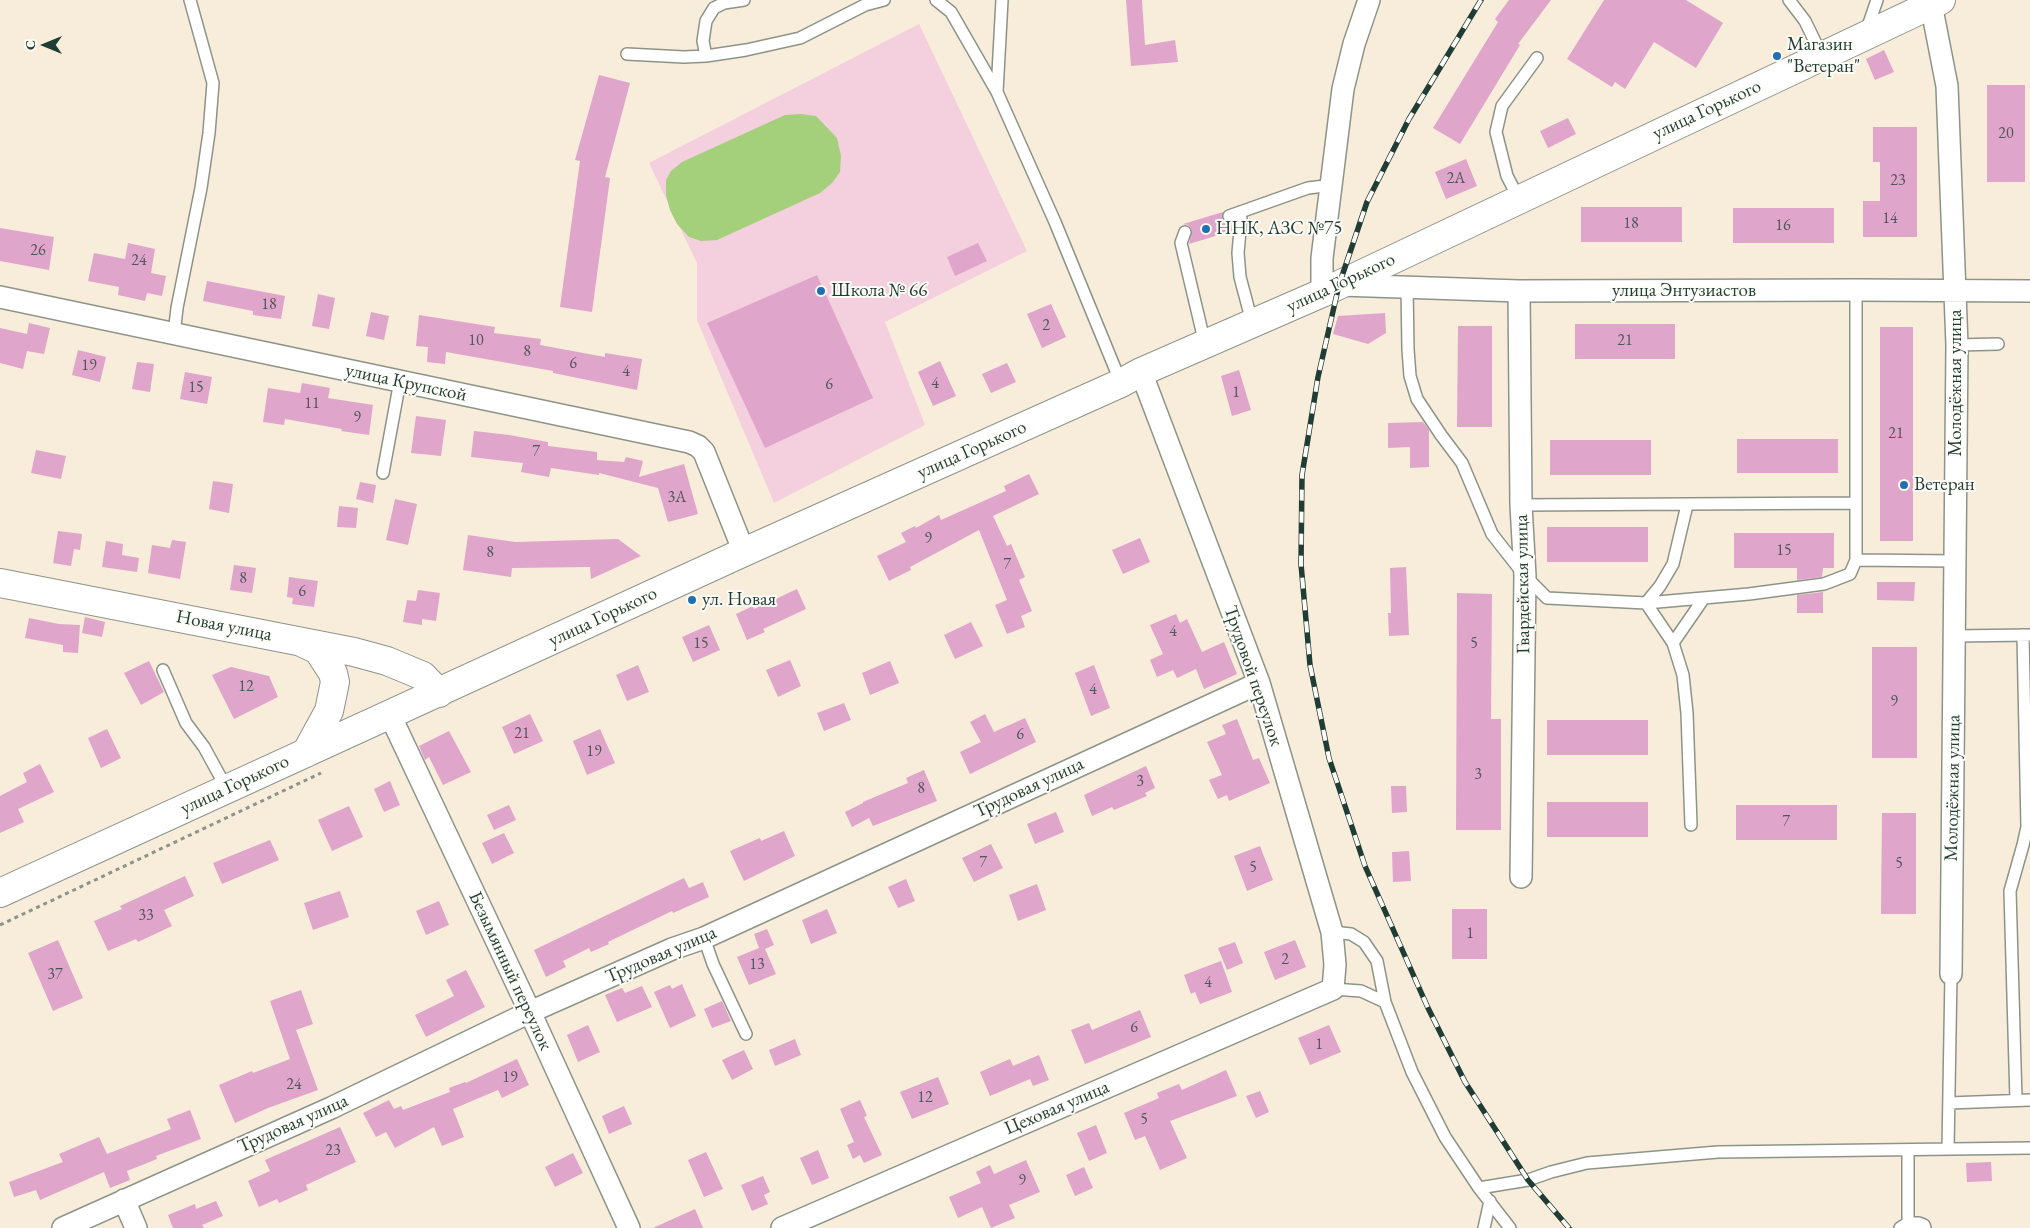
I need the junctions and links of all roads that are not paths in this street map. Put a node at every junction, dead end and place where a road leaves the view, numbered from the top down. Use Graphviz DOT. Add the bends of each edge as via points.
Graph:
graph roads {
  1 [pos="190,0"];
  2 [pos="744,0"];
  3 [pos="884,0"];
  4 [pos="936,0"];
  5 [pos="1002,0"];
  6 [pos="1368,0"];
  7 [pos="1789,0"];
  8 [pos="1877,0"];
  9 [pos="1936,2"];
  10 [pos="1865,36"];
  11 [pos="627,54"];
  12 [pos="706,56"];
  13 [pos="1822,56"];
  14 [pos="1537,58"];
  15 [pos="996,92"];
  16 [pos="1333,184"];
  17 [pos="1519,200"];
  18 [pos="1185,232"];
  19 [pos="1407,288"];
  20 [pos="1330,289"];
  21 [pos="1856,290"];
  22 [pos="1956,291"];
  23 [pos="2030,291"];
  24 [pos="1519,292"];
  25 [pos="0,297"];
  26 [pos="1252,322"];
  27 [pos="174,334"];
  28 [pos="1205,344"];
  29 [pos="1998,344"];
  30 [pos="1957,345"];
  31 [pos="1131,377"];
  32 [pos="400,381"];
  33 [pos="383,473"];
  34 [pos="1856,503"];
  35 [pos="1521,505"];
  36 [pos="1687,505"];
  37 [pos="744,552"];
  38 [pos="1856,560"];
  39 [pos="1956,561"];
  40 [pos="1524,576"];
  41 [pos="0,583"];
  42 [pos="1704,598"];
  43 [pos="1646,603"];
  44 [pos="2027,635"];
  45 [pos="1955,636"];
  46 [pos="297,640"];
  47 [pos="1673,643"];
  48 [pos="163,670"];
  49 [pos="1259,683"];
  50 [pos="439,693"];
  51 [pos="390,715"];
  52 [pos="306,753"];
  53 [pos="226,789"];
  54 [pos="1691,825"];
  55 [pos="1521,877"];
  56 [pos="0,893"];
  57 [pos="1332,932"];
  58 [pos="704,938"];
  59 [pos="1951,974"];
  60 [pos="1333,989"];
  61 [pos="1386,1002"];
  62 [pos="530,1012"];
  63 [pos="746,1034"];
  64 [pos="2016,1100"];
  65 [pos="2030,1100"];
  66 [pos="1949,1102"];
  67 [pos="2030,1148"];
  68 [pos="1948,1149"];
  69 [pos="1908,1150"];
  70 [pos="1479,1188"];
  71 [pos="124,1200"];
  72 [pos="1490,1202"];
  73 [pos="1904,1225"];
  74 [pos="63,1228"];
  75 [pos="136,1228"];
  76 [pos="629,1228"];
  77 [pos="782,1228"];
  78 [pos="1484,1228"];
  79 [pos="1510,1228"];
  80 [pos="1925,1228"];
  1 -- 27 [label="lane" via="213,83 210,133"];
  2 -- 12 [label="lane" via="714,8 706,21 703,41"];
  3 -- 12 [label="lane" via="865,5 800,38"];
  4 -- 15 [label="lane" via="951,12"];
  5 -- 15 [label="lane"];
  6 -- 16 [label="street" via="1344,89"];
  7 -- 13 [label="lane" via="1805,21"];
  8 -- 10 [label="lane"];
  9 -- 10 [label="main road, улица Горького"];
  9 -- 22 [label="street, Молодёжная улица" via="1947,86"];
  10 -- 13 [label="main road, улица Горького"];
  11 -- 12 [label="lane"];
  13 -- 17 [label="main road, улица Горького"];
  14 -- 17 [label="lane" via="1502,106 1496,132 1507,176"];
  15 -- 31 [label="lane"];
  16 -- 20 [label="street" via="1322,258"];
  16 -- 26 [label="lane" via="1308,188 1234,214 1241,219 1240,277"];
  17 -- 20 [label="main road, улица Горького"];
  18 -- 28 [label="lane" via="1181,242"];
  19 -- 20 [label="street, улица Энтузиастов"];
  19 -- 24 [label="street, улица Энтузиастов"];
  19 -- 40 [label="lane" via="1410,376 1417,399 1462,463 1492,534"];
  20 -- 26 [label="main road, улица Горького"];
  21 -- 22 [label="street, улица Энтузиастов"];
  21 -- 24 [label="street, улица Энтузиастов"];
  21 -- 34 [label="lane"];
  22 -- 23 [label="street, улица Энтузиастов"];
  22 -- 30 [label="street, Молодёжная улица"];
  24 -- 35 [label="street, Гвардейская улица"];
  25 -- 27 [label="street, улица Крупской"];
  26 -- 28 [label="main road, улица Горького"];
  27 -- 32 [label="street, улица Крупской"];
  28 -- 31 [label="main road, улица Горького"];
  29 -- 30 [label="lane"];
  30 -- 39 [label="street, Молодёжная улица"];
  31 -- 37 [label="main road, улица Горького"];
  31 -- 49 [label="street, Трудовой переулок"];
  32 -- 33 [label="lane"];
  32 -- 37 [label="street, улица Крупской" via="698,446 704,452"];
  34 -- 36 [label="lane"];
  34 -- 38 [label="lane"];
  35 -- 36 [label="lane"];
  35 -- 40 [label="street, Гвардейская улица"];
  36 -- 43 [label="lane" via="1673,564"];
  37 -- 50 [label="main road, улица Горького"];
  38 -- 39 [label="lane"];
  38 -- 42 [label="lane" via="1850,574 1824,584"];
  39 -- 45 [label="street, Молодёжная улица"];
  40 -- 43 [label="lane" via="1547,598"];
  40 -- 55 [label="street, Гвардейская улица"];
  41 -- 46 [label="main road, Новая улица"];
  42 -- 43 [label="lane"];
  42 -- 47 [label="lane"];
  43 -- 47 [label="lane"];
  44 -- 45 [label="lane"];
  44 -- 64 [label="lane" via="2027,827 2010,891"];
  45 -- 59 [label="street, Молодёжная улица"];
  46 -- 50 [label="main road, Новая улица" via="387,661 423,676"];
  46 -- 52 [label="main road" via="318,650 335,682 329,711"];
  47 -- 54 [label="lane" via="1685,694"];
  48 -- 53 [label="lane" via="186,724 204,747"];
  49 -- 57 [label="street, Трудовой переулок"];
  49 -- 58 [label="street, Трудовая улица"];
  50 -- 51 [label="main road, улица Горького"];
  51 -- 52 [label="main road, улица Горького"];
  51 -- 62 [label="street, Безымянный переулок"];
  52 -- 53 [label="main road, улица Горького"];
  53 -- 56 [label="main road, улица Горького"];
  57 -- 60 [label="street, Трудовой переулок"];
  57 -- 61 [label="lane" via="1351,934 1364,942 1377,961"];
  58 -- 62 [label="street, Трудовая улица"];
  58 -- 63 [label="lane"];
  59 -- 66 [label="lane"];
  60 -- 61 [label="lane" via="1361,991"];
  60 -- 77 [label="street, Цеховая улица"];
  61 -- 70 [label="lane" via="1412,1072 1445,1137"];
  62 -- 71 [label="street, Трудовая улица" via="332,1108"];
  62 -- 76 [label="street, Безымянный переулок"];
  64 -- 65 [label="lane"];
  64 -- 66 [label="lane"];
  66 -- 68 [label="lane"];
  67 -- 68 [label="lane"];
  68 -- 69 [label="lane"];
  69 -- 70 [label="lane" via="1718,1152 1587,1163 1528,1180"];
  69 -- 73 [label="lane"];
  70 -- 72 [label="lane"];
  71 -- 74 [label="street, Трудовая улица"];
  71 -- 75 [label="street"];
  72 -- 78 [label="lane"];
  72 -- 79 [label="lane"];
  73 -- 80 [label="lane" via="1919,1223"];
}
